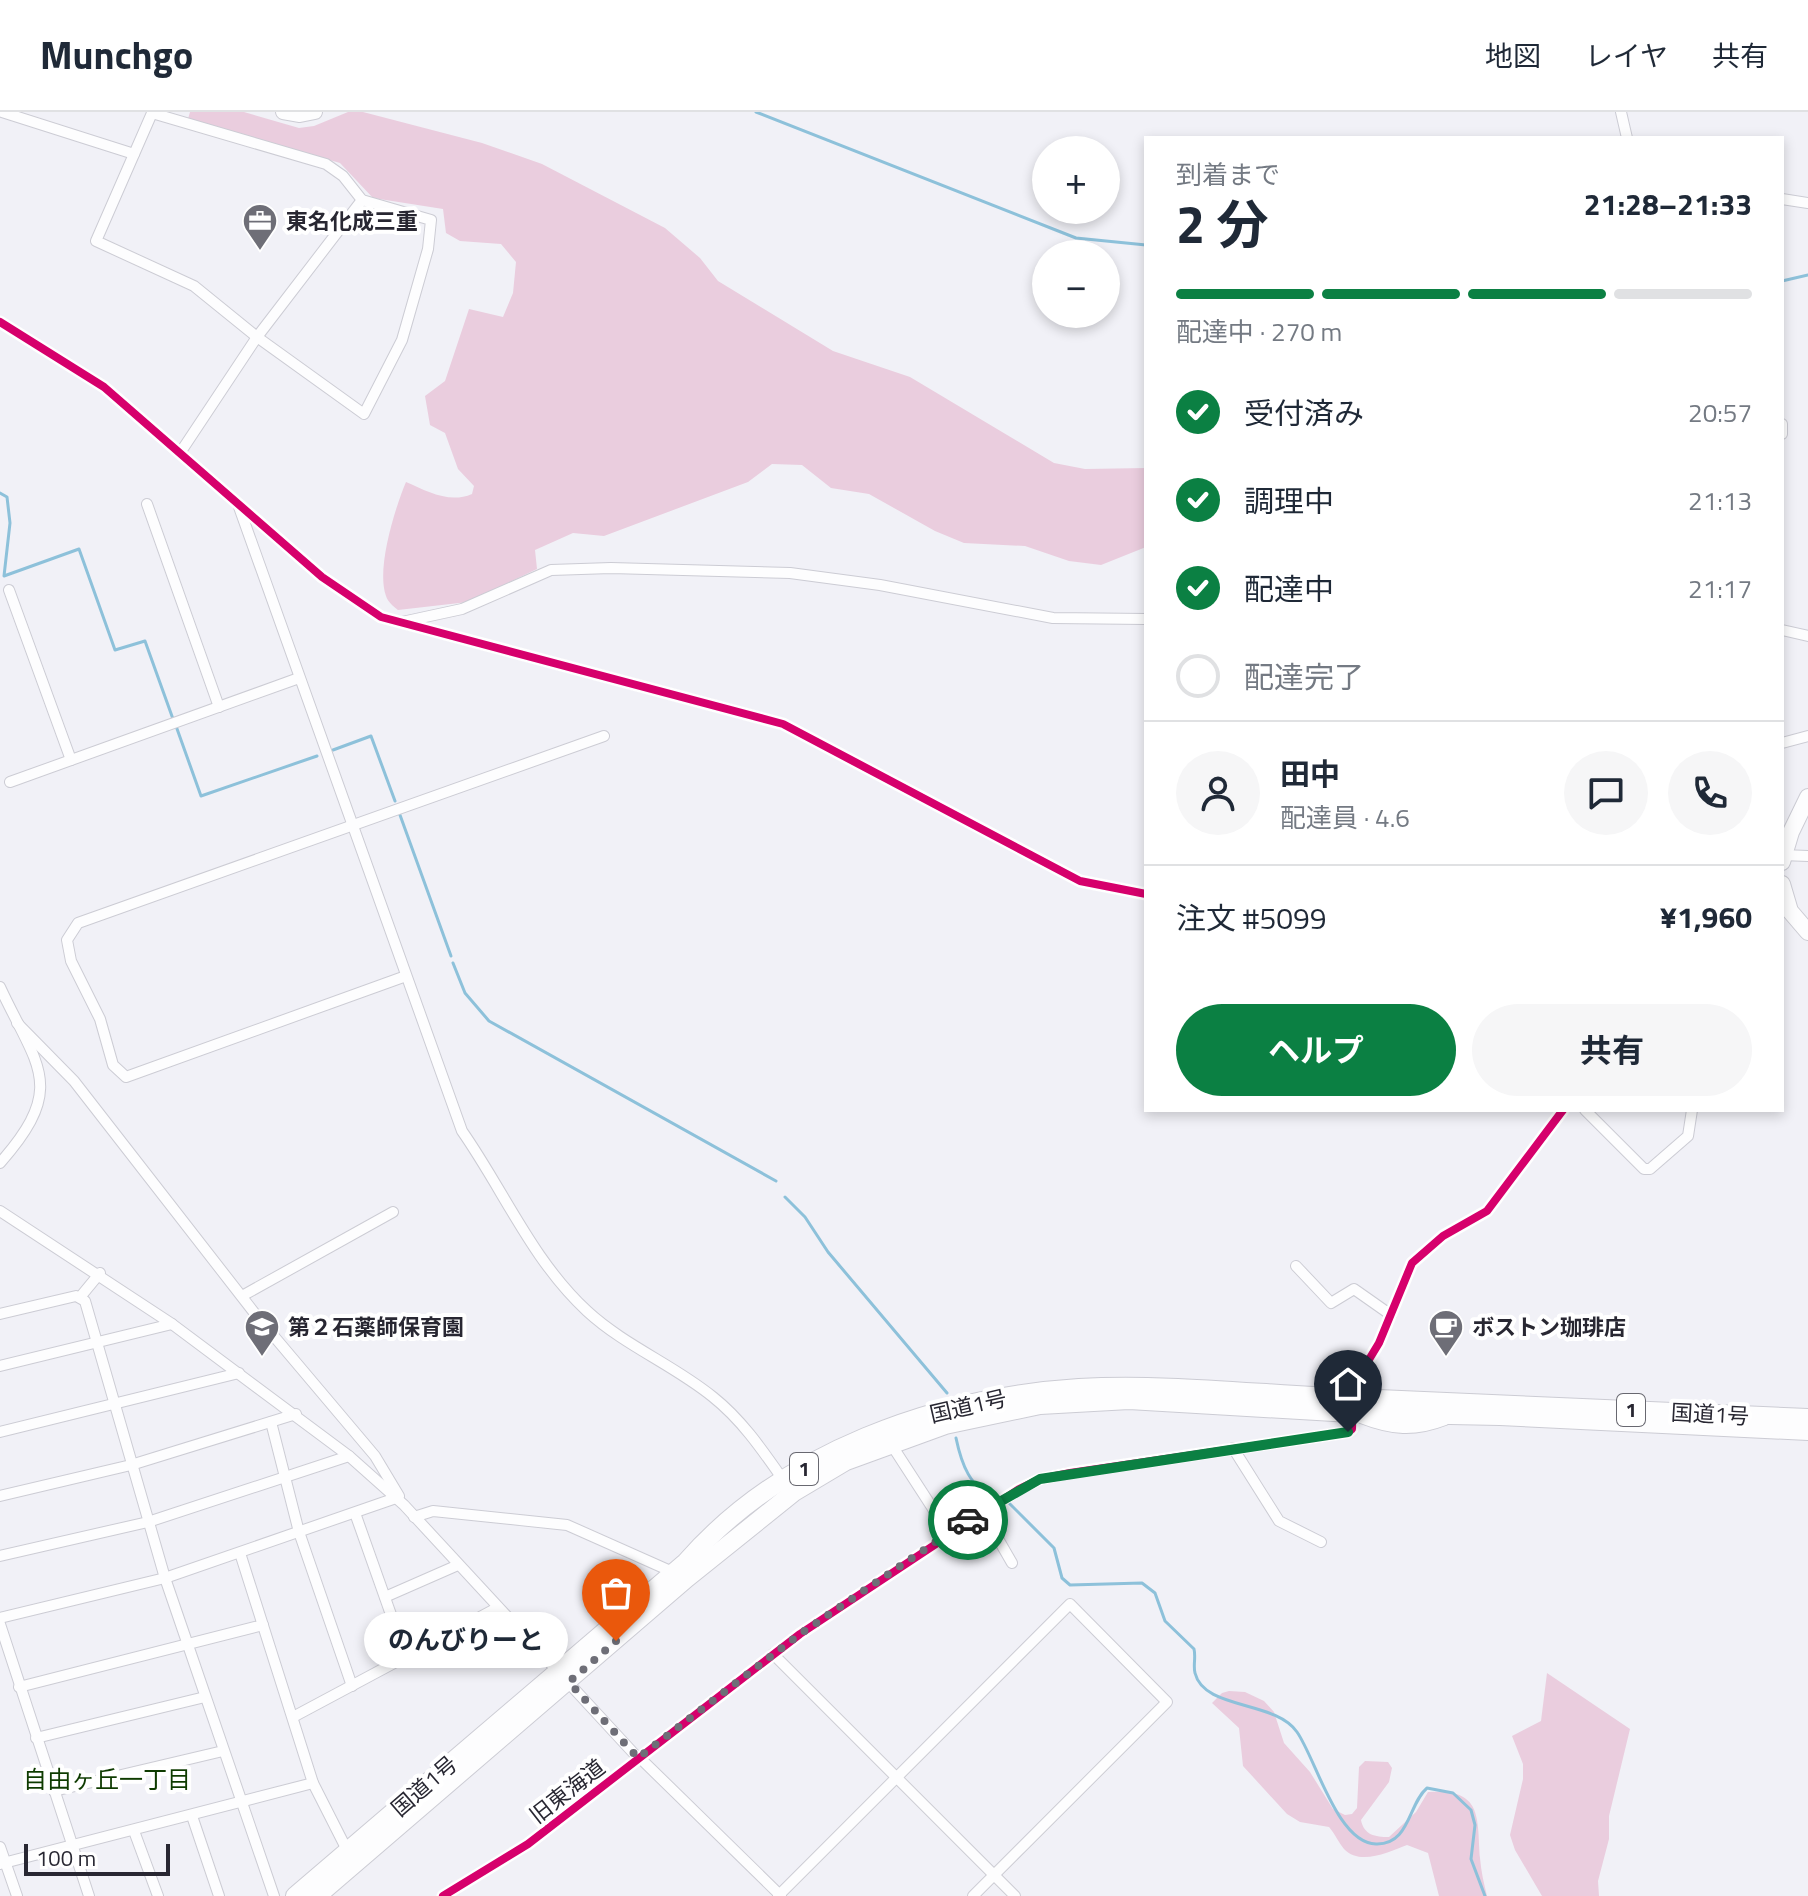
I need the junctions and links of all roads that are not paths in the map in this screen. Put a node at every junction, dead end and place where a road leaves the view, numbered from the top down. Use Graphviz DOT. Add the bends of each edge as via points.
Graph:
graph roads {
  1 [pos="2,112"];
  2 [pos="283,112"];
  3 [pos="315,112"];
  4 [pos="1621,112"];
  5 [pos="1627,136"];
  6 [pos="134,154"];
  7 [pos="1784,199"];
  8 [pos="362,200"];
  9 [pos="1808,203"];
  10 [pos="0,322"];
  11 [pos="257,337"];
  12 [pos="180,453"];
  13 [pos="147,504"];
  14 [pos="238,505"];
  15 [pos="9,590"];
  16 [pos="1144,619"];
  17 [pos="400,622"];
  18 [pos="1784,630"];
  19 [pos="1808,636"];
  20 [pos="299,678"];
  21 [pos="219,707"];
  22 [pos="604,736"];
  23 [pos="1808,736"];
  24 [pos="1784,742"];
  25 [pos="71,760"];
  26 [pos="10,782"];
  27 [pos="1808,797"];
  28 [pos="351,826"];
  29 [pos="1784,852"];
  30 [pos="1808,856"];
  31 [pos="1784,857"];
  32 [pos="1144,894"];
  33 [pos="1784,898"];
  34 [pos="1808,932"];
  35 [pos="406,976"];
  36 [pos="0,987"];
  37 [pos="17,1023"];
  38 [pos="1561,1112"];
  39 [pos="1587,1112"];
  40 [pos="1692,1112"];
  41 [pos="0,1163"];
  42 [pos="0,1211"];
  43 [pos="393,1212"];
  44 [pos="1296,1266"];
  45 [pos="100,1273"];
  46 [pos="81,1296"];
  47 [pos="242,1296"];
  48 [pos="0,1314"];
  49 [pos="1391,1315"];
  50 [pos="172,1324"];
  51 [pos="96,1342"];
  52 [pos="0,1366"];
  53 [pos="239,1373"];
  54 [pos="1081,1395"];
  55 [pos="114,1404"];
  56 [pos="1351,1413"];
  57 [pos="296,1414"];
  58 [pos="1455,1416"];
  59 [pos="1808,1418"];
  60 [pos="1679,1419"];
  61 [pos="1726,1421"];
  62 [pos="271,1422"];
  63 [pos="1808,1431"];
  64 [pos="0,1432"];
  65 [pos="891,1444"];
  66 [pos="1233,1448"];
  67 [pos="349,1456"];
  68 [pos="131,1465"];
  69 [pos="285,1478"];
  70 [pos="784,1481"];
  71 [pos="0,1496"];
  72 [pos="400,1501"];
  73 [pos="982,1511"];
  74 [pos="355,1513"];
  75 [pos="414,1517"];
  76 [pos="148,1522"];
  77 [pos="299,1532"];
  78 [pos="948,1532"];
  79 [pos="1321,1542"];
  80 [pos="240,1553"];
  81 [pos="0,1556"];
  82 [pos="1012,1563"];
  83 [pos="458,1565"];
  84 [pos="681,1575"];
  85 [pos="165,1578"];
  86 [pos="385,1597"];
  87 [pos="497,1608"];
  88 [pos="0,1621"];
  89 [pos="263,1625"];
  90 [pos="186,1642"];
  91 [pos="773,1654"];
  92 [pos="406,1657"];
  93 [pos="563,1676"];
  94 [pos="352,1686"];
  95 [pos="19,1687"];
  96 [pos="205,1697"];
  97 [pos="293,1717"];
  98 [pos="36,1738"];
  99 [pos="223,1751"];
  100 [pos="639,1758"];
  101 [pos="896,1777"];
  102 [pos="313,1783"];
  103 [pos="54,1791"];
  104 [pos="241,1803"];
  105 [pos="192,1816"];
  106 [pos="134,1831"];
  107 [pos="72,1846"];
  108 [pos="0,1847"];
  109 [pos="348,1852"];
  110 [pos="3,1863"];
  111 [pos="329,1867"];
  112 [pos="994,1875"];
  113 [pos="779,1895"];
  114 [pos="17,1896"];
  115 [pos="89,1896"];
  116 [pos="158,1896"];
  117 [pos="219,1896"];
  118 [pos="274,1896"];
  119 [pos="283,1896"];
  120 [pos="295,1896"];
  121 [pos="317,1896"];
  122 [pos="443,1896"];
  123 [pos="973,1896"];
  124 [pos="1015,1896"];
  1 -- 6 [label="street"];
  2 -- 3 [label="street"];
  4 -- 5 [label="street"];
  6 -- 8 [label="street" via="152,113 326,164"];
  6 -- 11 [label="street" via="96,241 175,275"];
  7 -- 9 [label="street"];
  8 -- 11 [label="street"];
  8 -- 11 [label="street" via="431,220 402,340 364,414"];
  10 -- 12 [label="street" via="82,370"];
  11 -- 12 [label="street"];
  12 -- 14 [label="street"];
  13 -- 21 [label="street"];
  14 -- 17 [label="street" via="363,607"];
  14 -- 20 [label="street"];
  15 -- 25 [label="street"];
  16 -- 17 [label="street" via="1053,618 790,573 611,568 551,570 472,605"];
  17 -- 32 [label="street" via="783,724 1080,881"];
  18 -- 19 [label="street"];
  20 -- 21 [label="street"];
  20 -- 28 [label="street"];
  21 -- 25 [label="street"];
  22 -- 28 [label="street"];
  23 -- 24 [label="street"];
  25 -- 26 [label="street"];
  27 -- 29 [label="main road"];
  28 -- 35 [label="street"];
  28 -- 35 [label="street" via="78,923 67,940 71,961 100,1019 113,1065 126,1077"];
  30 -- 31 [label="street"];
  33 -- 34 [label="main road"];
  35 -- 70 [label="street" via="462,1131 495,1178 526,1238 598,1322 725,1407"];
  36 -- 37 [label="street"];
  37 -- 41 [label="street" via="43,1078 42,1091 20,1140"];
  37 -- 47 [label="street" via="74,1081"];
  38 -- 49 [label="street" via="1487,1211 1443,1236 1412,1263"];
  39 -- 40 [label="street" via="1644,1169 1650,1169 1688,1136"];
  42 -- 45 [label="street"];
  43 -- 47 [label="street"];
  44 -- 49 [label="street" via="1331,1303 1354,1289"];
  45 -- 46 [label="street"];
  45 -- 50 [label="street"];
  46 -- 48 [label="street"];
  46 -- 51 [label="street"];
  47 -- 72 [label="street" via="375,1456"];
  49 -- 56 [label="street" via="1353,1386"];
  50 -- 51 [label="street"];
  50 -- 53 [label="street"];
  51 -- 52 [label="street"];
  51 -- 55 [label="street"];
  53 -- 55 [label="street"];
  53 -- 57 [label="street"];
  54 -- 56 [label="highway, 国道1号 / 1"];
  54 -- 65 [label="highway, 国道1号 / 1" via="945,1425"];
  54 -- 70 [label="highway, 国道1号 / 1" via="999,1397 900,1424 847,1445"];
  55 -- 64 [label="street"];
  55 -- 68 [label="street"];
  56 -- 58 [label="highway, 国道1号 / 1"];
  56 -- 58 [label="street" via="1383,1428 1426,1427"];
  56 -- 60 [label="highway, 国道1号 / 1"];
  56 -- 66 [label="street, 旧東海道"];
  57 -- 62 [label="street"];
  57 -- 67 [label="street"];
  58 -- 60 [label="highway, 国道1号 / 1"];
  59 -- 61 [label="highway, 国道1号 / 1"];
  60 -- 61 [label="highway, 国道1号 / 1"];
  61 -- 63 [label="highway, 国道1号 / 1"];
  62 -- 68 [label="street"];
  62 -- 69 [label="street"];
  65 -- 78 [label="street"];
  65 -- 84 [label="highway, 国道1号 / 1" via="846,1461 794,1492"];
  66 -- 73 [label="street, 旧東海道" via="1040,1479"];
  66 -- 79 [label="street" via="1279,1521"];
  67 -- 69 [label="street"];
  67 -- 72 [label="street"];
  68 -- 71 [label="street"];
  68 -- 76 [label="street"];
  69 -- 76 [label="street"];
  69 -- 77 [label="street"];
  70 -- 84 [label="highway, 国道1号 / 1" via="704,1541"];
  72 -- 74 [label="street"];
  72 -- 75 [label="street"];
  73 -- 78 [label="street, 旧東海道"];
  73 -- 82 [label="street"];
  74 -- 77 [label="street"];
  74 -- 86 [label="street"];
  75 -- 83 [label="street"];
  75 -- 84 [label="street" via="433,1511 567,1525"];
  76 -- 81 [label="street"];
  76 -- 85 [label="street"];
  77 -- 80 [label="street"];
  77 -- 94 [label="street"];
  78 -- 91 [label="street, 旧東海道"];
  80 -- 85 [label="street"];
  80 -- 89 [label="street"];
  83 -- 86 [label="street"];
  83 -- 87 [label="street"];
  84 -- 93 [label="highway, 国道1号 / 1"];
  85 -- 88 [label="street"];
  85 -- 90 [label="street"];
  86 -- 92 [label="street"];
  87 -- 92 [label="street"];
  87 -- 93 [label="street"];
  88 -- 95 [label="street"];
  89 -- 90 [label="street"];
  89 -- 97 [label="street"];
  90 -- 95 [label="street"];
  90 -- 96 [label="street"];
  91 -- 100 [label="street, 旧東海道"];
  91 -- 101 [label="street"];
  92 -- 94 [label="street"];
  93 -- 100 [label="street"];
  93 -- 109 [label="highway, 国道1号 / 1"];
  93 -- 121 [label="highway, 国道1号 / 1"];
  94 -- 97 [label="street"];
  95 -- 98 [label="street"];
  96 -- 98 [label="street"];
  96 -- 99 [label="street"];
  97 -- 102 [label="street"];
  98 -- 103 [label="street"];
  99 -- 103 [label="street"];
  99 -- 104 [label="street"];
  100 -- 113 [label="street"];
  100 -- 122 [label="street, 旧東海道" via="528,1844"];
  101 -- 112 [label="street"];
  101 -- 112 [label="street" via="1070,1604 1167,1702"];
  101 -- 113 [label="street"];
  102 -- 104 [label="street"];
  102 -- 109 [label="street"];
  103 -- 107 [label="street"];
  104 -- 105 [label="street"];
  104 -- 118 [label="street"];
  105 -- 106 [label="street"];
  105 -- 117 [label="street"];
  106 -- 107 [label="street"];
  106 -- 116 [label="street"];
  107 -- 110 [label="street"];
  107 -- 115 [label="street"];
  108 -- 110 [label="street"];
  109 -- 111 [label="highway, 国道1号 / 1"];
  110 -- 114 [label="street"];
  111 -- 119 [label="street"];
  111 -- 120 [label="highway, 国道1号 / 1"];
  112 -- 123 [label="street"];
  112 -- 124 [label="street"];
}
